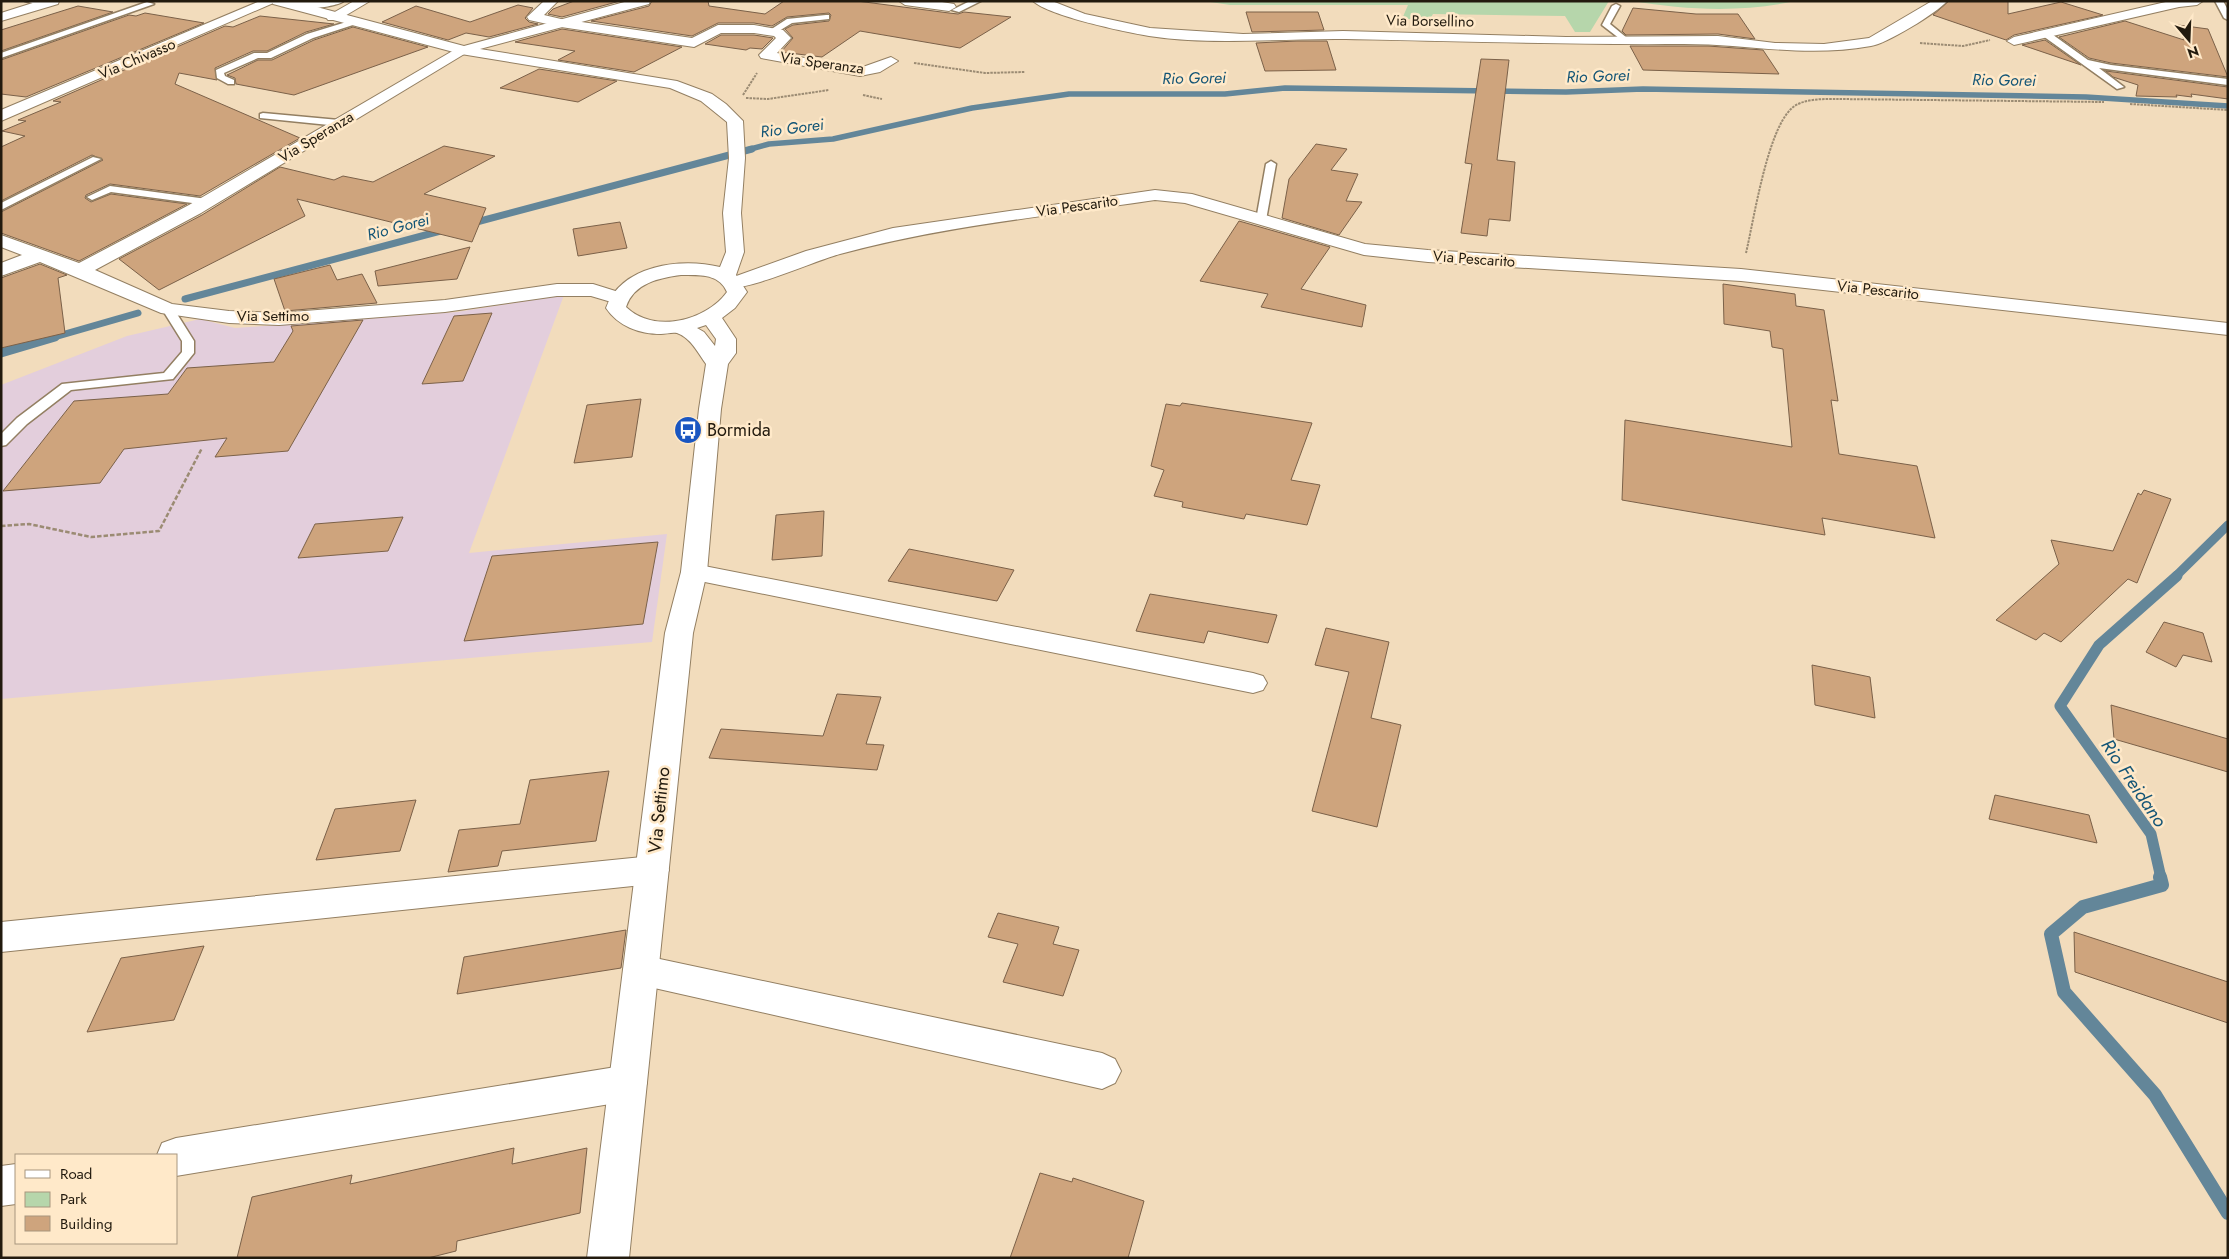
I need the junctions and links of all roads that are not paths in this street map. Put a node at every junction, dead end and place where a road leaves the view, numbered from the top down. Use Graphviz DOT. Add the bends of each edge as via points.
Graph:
graph roads {
  1 [pos="29,1"];
  2 [pos="272,1"];
  3 [pos="278,1"];
  4 [pos="338,1"];
  5 [pos="364,1"];
  6 [pos="552,1"];
  7 [pos="644,1"];
  8 [pos="905,1"];
  9 [pos="977,1"];
  10 [pos="1039,1"];
  11 [pos="1941,1"];
  12 [pos="2197,1"];
  13 [pos="2219,1"];
  14 [pos="48,3"];
  15 [pos="150,4"];
  16 [pos="295,6"];
  17 [pos="1616,6"];
  18 [pos="952,8"];
  19 [pos="1,17"];
  20 [pos="333,17"];
  21 [pos="826,17"];
  22 [pos="2228,18"];
  23 [pos="353,22"];
  24 [pos="561,23"];
  25 [pos="771,32"];
  26 [pos="2046,34"];
  27 [pos="1624,40"];
  28 [pos="2014,41"];
  29 [pos="461,50"];
  30 [pos="1,56"];
  31 [pos="891,61"];
  32 [pos="2085,62"];
  33 [pos="231,82"];
  34 [pos="2228,82"];
  35 [pos="2120,86"];
  36 [pos="1,116"];
  37 [pos="263,116"];
  38 [pos="339,123"];
  39 [pos="96,159"];
  40 [pos="1271,164"];
  41 [pos="92,197"];
  42 [pos="207,202"];
  43 [pos="1,207"];
  44 [pos="1261,220"];
  45 [pos="733,238"];
  46 [pos="1,241"];
  47 [pos="40,255"];
  48 [pos="698,269"];
  49 [pos="1,270"];
  50 [pos="80,270"];
  51 [pos="633,283"];
  52 [pos="731,287"];
  53 [pos="556,290"];
  54 [pos="618,298"];
  55 [pos="168,309"];
  56 [pos="711,317"];
  57 [pos="679,326"];
  58 [pos="2228,329"];
  59 [pos="717,364"];
  60 [pos="1,442"];
  61 [pos="694,572"];
  62 [pos="1253,683"];
  63 [pos="652,870"];
  64 [pos="1,937"];
  65 [pos="641,970"];
  66 [pos="1102,1071"];
  67 [pos="628,1083"];
  68 [pos="178,1157"];
  69 [pos="15,1184"];
  70 [pos="1,1186"];
  71 [pos="608,1258"];
  1 -- 14 [label="lane"];
  2 -- 36 [label="street, Via Chivasso"];
  3 -- 16 [label="street"];
  4 -- 16 [label="street"];
  5 -- 20 [label="street"];
  6 -- 24 [label="street, Via Speranza" via="534,17"];
  7 -- 24 [label="street, Via Speranza"];
  8 -- 18 [label="street"];
  9 -- 18 [label="lane"];
  10 -- 27 [label="street, Via Borsellino" via="1081,18 1150,32 1243,38 1343,35"];
  11 -- 27 [label="street, Via Borsellino" via="1872,42 1824,48 1775,47 1718,40"];
  12 -- 26 [label="street"];
  13 -- 22 [label="lane"];
  14 -- 19 [label="street"];
  15 -- 30 [label="lane"];
  16 -- 20 [label="street"];
  17 -- 27 [label="lane" via="1606,24"];
  20 -- 23 [label="street"];
  21 -- 25 [label="lane" via="790,21"];
  23 -- 29 [label="street"];
  23 -- 33 [label="lane" via="310,36 268,56 257,55 219,72 221,78"];
  24 -- 25 [label="street, Via Speranza" via="694,44 718,29"];
  24 -- 29 [label="street, Via Speranza"];
  25 -- 31 [label="street, Via Speranza" via="784,38 766,55 860,72 875,70"];
  26 -- 28 [label="street"];
  26 -- 32 [label="lane"];
  29 -- 38 [label="street, Via Speranza"];
  29 -- 45 [label="street" via="672,84 711,99 735,121"];
  32 -- 34 [label="lane"];
  32 -- 35 [label="lane"];
  37 -- 38 [label="lane"];
  38 -- 42 [label="street, Via Speranza"];
  39 -- 43 [label="lane"];
  40 -- 44 [label="lane"];
  41 -- 42 [label="lane" via="110,189"];
  42 -- 50 [label="street, Via Speranza"];
  44 -- 52 [label="street, Via Pescarito" via="1186,198 1155,195 894,234 813,255"];
  44 -- 58 [label="street, Via Pescarito" via="1364,249 1485,260 1741,275"];
  45 -- 48 [label="street"];
  45 -- 52 [label="street" via="735,252"];
  46 -- 47 [label="street, Via Settimo"];
  47 -- 49 [label="street"];
  47 -- 50 [label="street, Via Settimo"];
  48 -- 51 [label="street" via="663,272"];
  48 -- 52 [label="street"];
  50 -- 55 [label="street, Via Settimo"];
  51 -- 53 [label="street, Via Settimo" via="587,282"];
  51 -- 54 [label="street"];
  52 -- 56 [label="street, Via Pescarito"];
  53 -- 54 [label="street, Via Settimo" via="593,290"];
  53 -- 55 [label="street, Via Settimo" via="445,306 279,319"];
  54 -- 57 [label="street, Via Pescarito" via="616,308 621,316 633,323"];
  55 -- 60 [label="lane" via="188,341 188,353 168,376 67,387 22,421"];
  56 -- 57 [label="street, Via Pescarito"];
  56 -- 59 [label="street, Via Settimo" via="726,339 725,353"];
  57 -- 59 [label="street" via="697,336"];
  59 -- 61 [label="street, Via Settimo"];
  61 -- 62 [label="street"];
  61 -- 63 [label="street, Via Settimo" via="679,633"];
  63 -- 64 [label="street"];
  63 -- 65 [label="street, Via Settimo"];
  65 -- 66 [label="street"];
  65 -- 67 [label="street, Via Settimo"];
  67 -- 68 [label="street"];
  67 -- 71 [label="street, Via Settimo"];
  69 -- 70 [label="street"];
}
